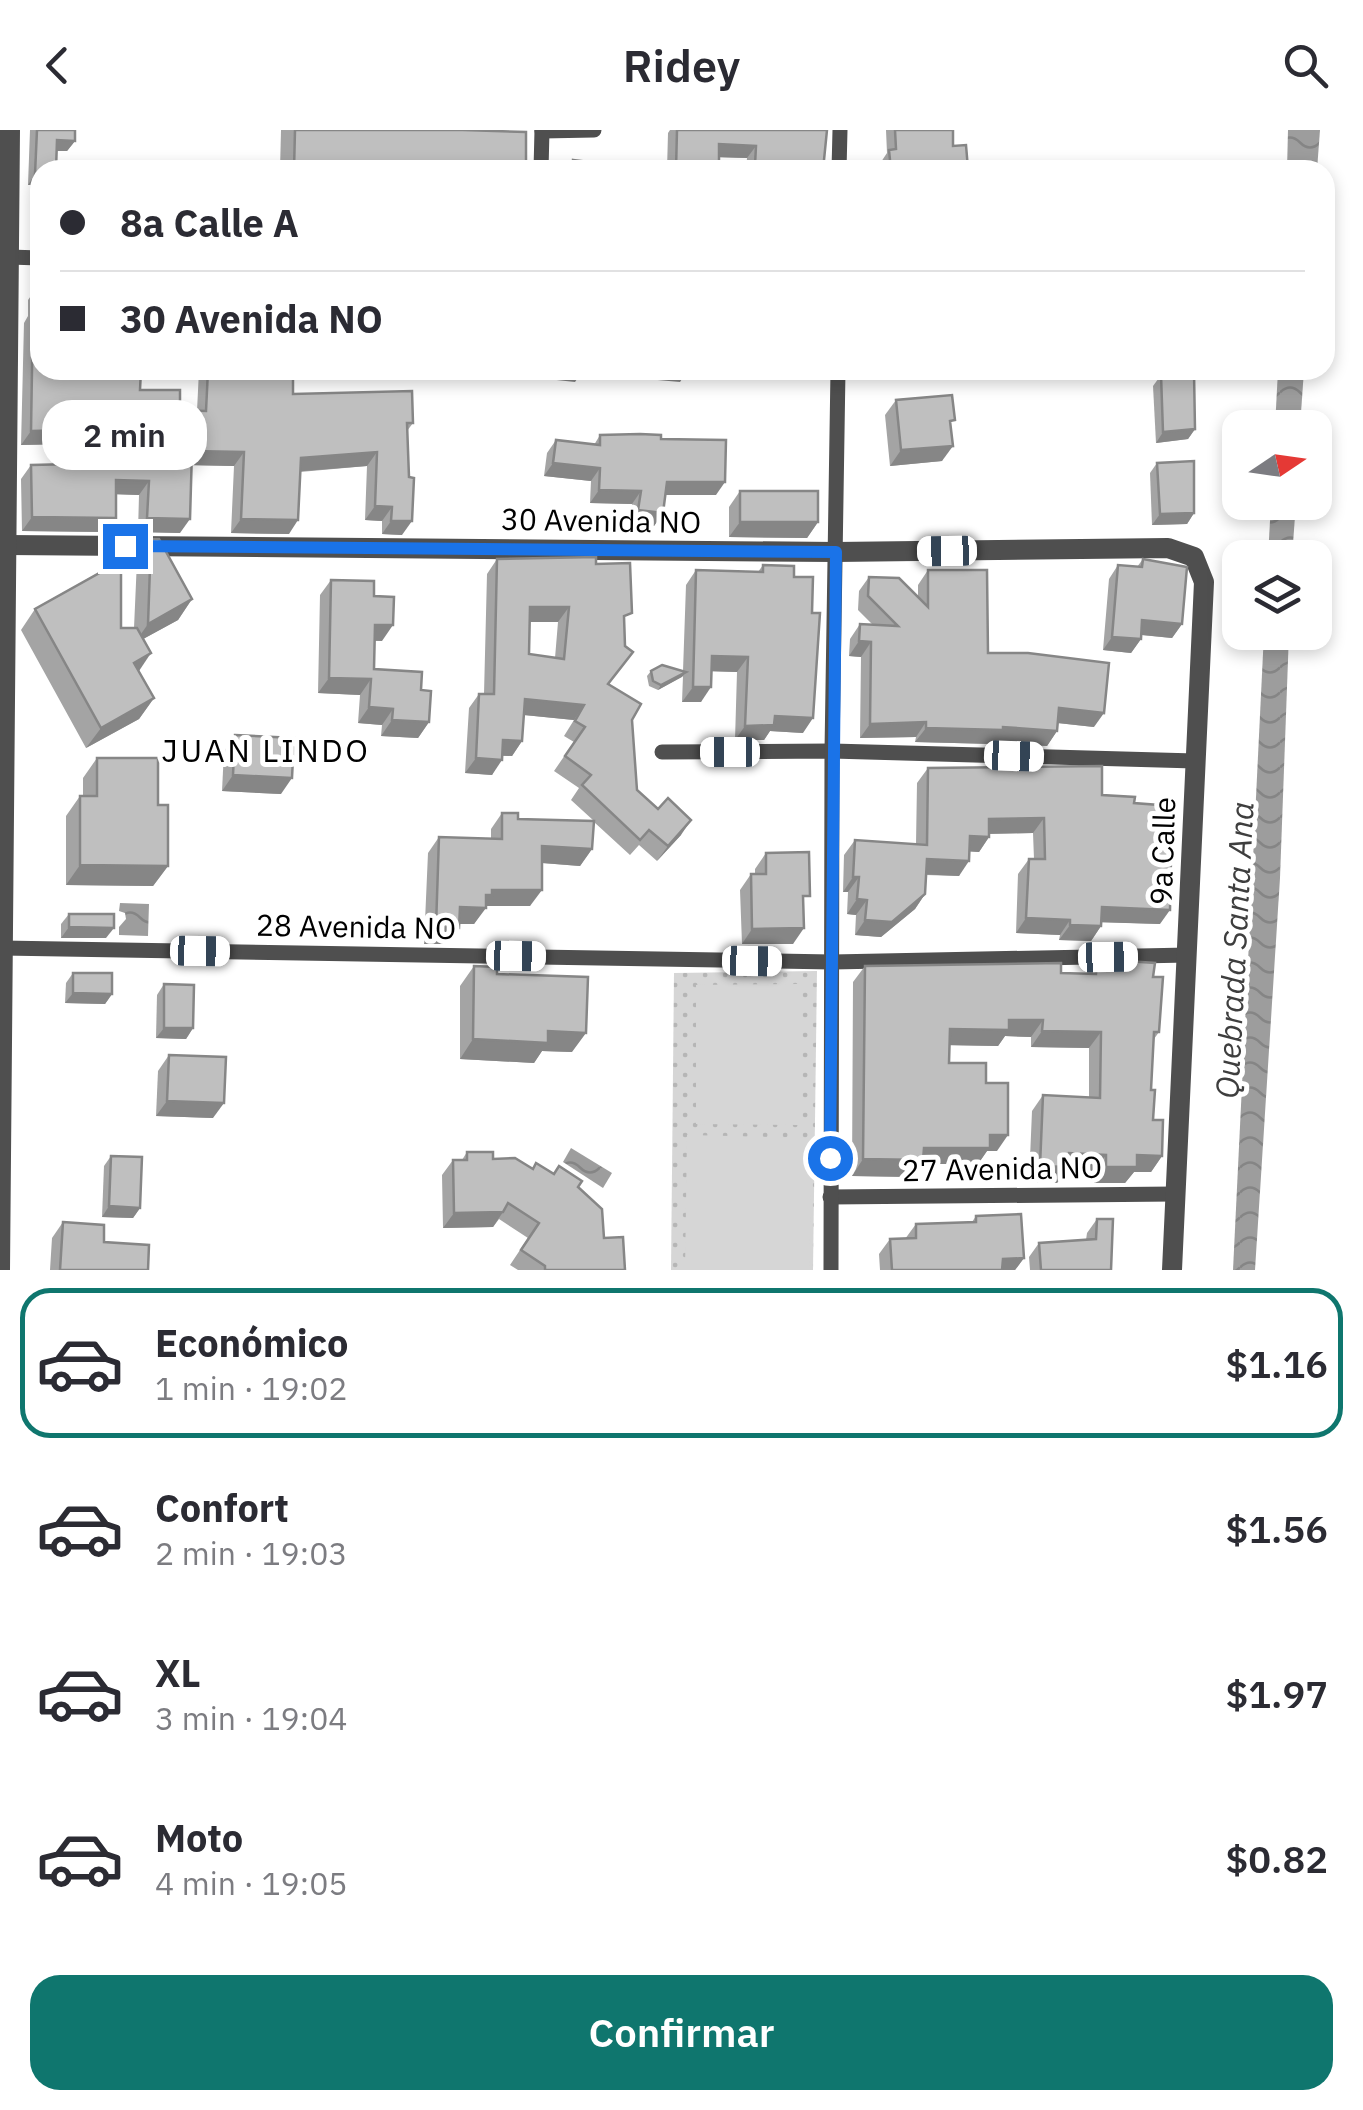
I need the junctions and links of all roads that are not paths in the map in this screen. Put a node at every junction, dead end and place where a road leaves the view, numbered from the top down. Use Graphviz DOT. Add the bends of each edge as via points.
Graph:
graph roads {
  1 [pos="10,130"];
  2 [pos="542,130"];
  3 [pos="594,130"];
  4 [pos="840,130"];
  5 [pos="541,160"];
  6 [pos="839,160"];
  7 [pos="4,258"];
  8 [pos="30,258"];
  9 [pos="838,380"];
  10 [pos="7,545"];
  11 [pos="836,552"];
  12 [pos="1194,557"];
  13 [pos="2,736"];
  14 [pos="832,751"];
  15 [pos="662,752"];
  16 [pos="1195,761"];
  17 [pos="2,948"];
  18 [pos="1188,955"];
  19 [pos="832,962"];
  20 [pos="1175,1194"];
  21 [pos="830,1197"];
  22 [pos="0,1245"];
  23 [pos="0,1270"];
  24 [pos="831,1270"];
  25 [pos="1172,1270"];
  1 -- 7 [label="street"];
  2 -- 3 [label="street"];
  2 -- 5 [label="street"];
  4 -- 6 [label="street"];
  7 -- 8 [label="street"];
  7 -- 10 [label="street"];
  9 -- 11 [label="street"];
  10 -- 11 [label="street, 30 Avenida NO"];
  10 -- 13 [label="street"];
  11 -- 12 [label="street, 30 Avenida NO" via="1168,548"];
  11 -- 14 [label="street"];
  12 -- 16 [label="street, 9a Calle" via="1204,582"];
  13 -- 17 [label="street"];
  14 -- 15 [label="street"];
  14 -- 16 [label="street"];
  14 -- 19 [label="street"];
  16 -- 18 [label="street, 9a Calle"];
  17 -- 19 [label="street, 28 Avenida NO"];
  17 -- 22 [label="street"];
  18 -- 19 [label="street, 28 Avenida NO"];
  18 -- 20 [label="street, 9a Calle"];
  19 -- 21 [label="street"];
  20 -- 21 [label="street, 27 Avenida NO"];
  20 -- 25 [label="street, 9a Calle"];
  21 -- 24 [label="street"];
  22 -- 23 [label="street"];
}
